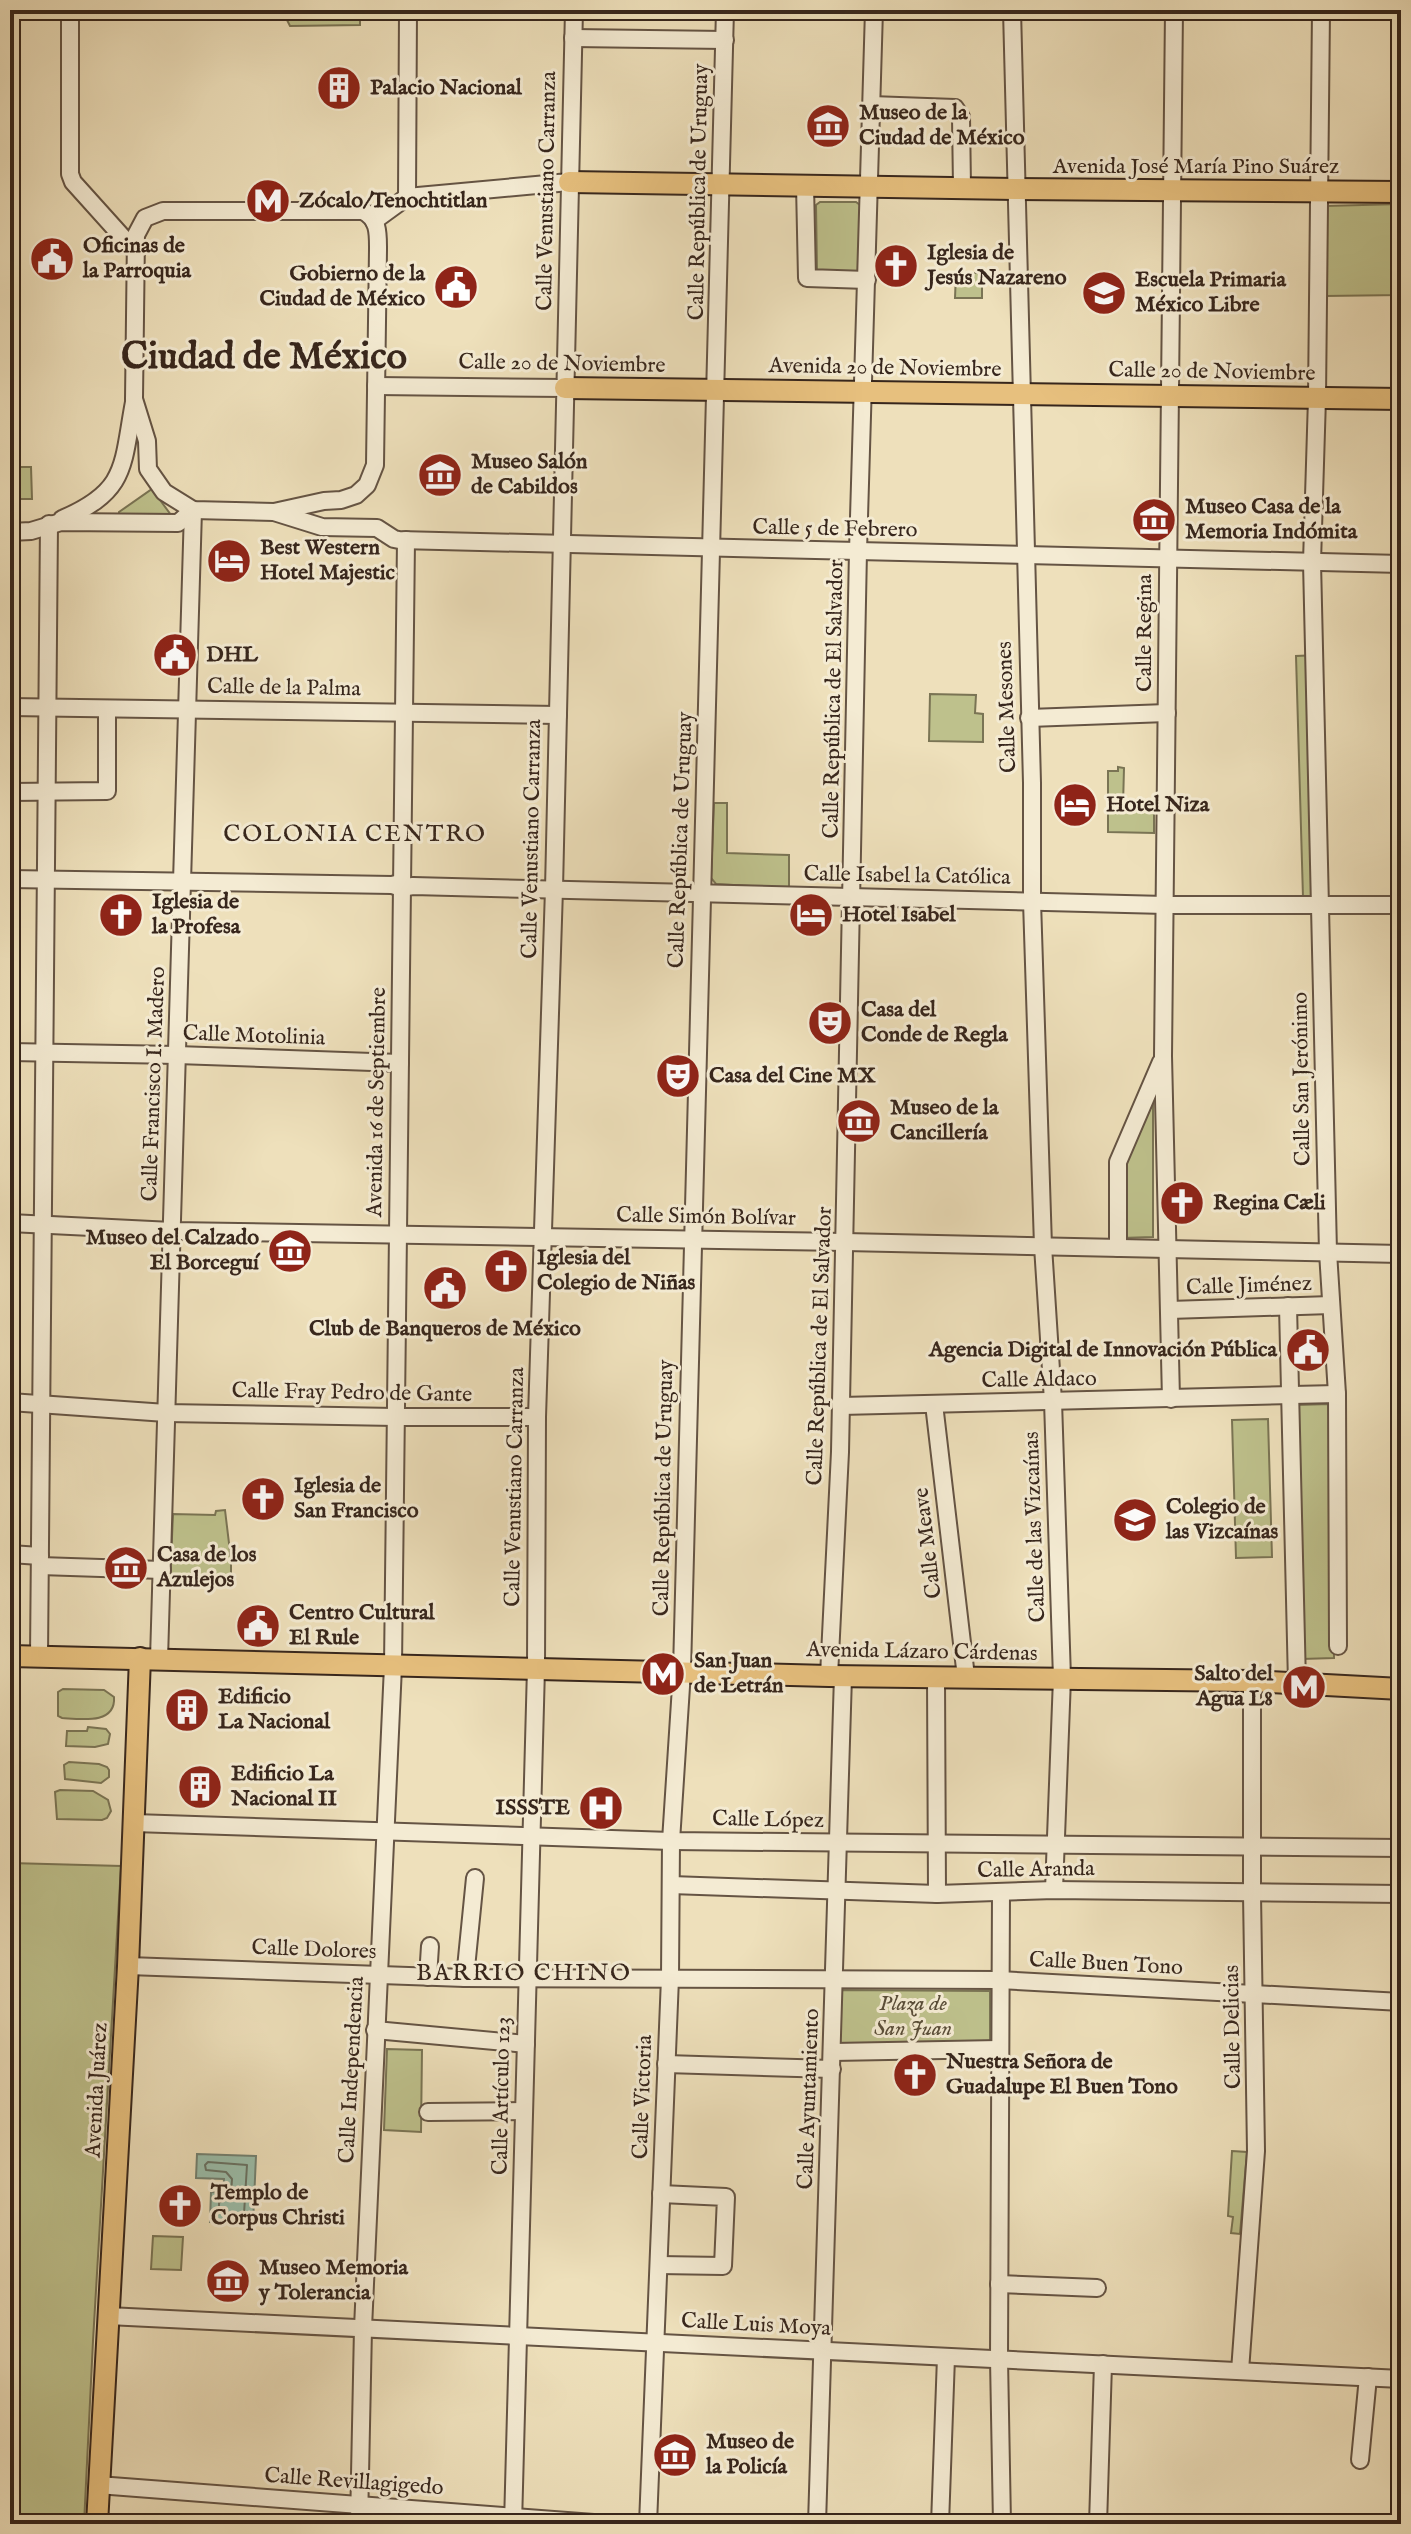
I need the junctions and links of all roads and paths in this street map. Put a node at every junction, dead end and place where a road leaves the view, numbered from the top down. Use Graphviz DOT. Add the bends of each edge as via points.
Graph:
graph roads {
  1 [pos="70,10"];
  2 [pos="408,10"];
  3 [pos="574,10"];
  4 [pos="725,10"];
  5 [pos="874,10"];
  6 [pos="1012,10"];
  7 [pos="1174,10"];
  8 [pos="1321,10"];
  9 [pos="573,38"];
  10 [pos="725,40"];
  11 [pos="871,105"];
  12 [pos="569,182"];
  13 [pos="721,183"];
  14 [pos="805,185"];
  15 [pos="869,185"];
  16 [pos="962,187"];
  17 [pos="1015,189"];
  18 [pos="1172,191"];
  19 [pos="1320,192"];
  20 [pos="1401,192"];
  21 [pos="407,197"];
  22 [pos="374,221"];
  23 [pos="136,252"];
  24 [pos="867,280"];
  25 [pos="376,386"];
  26 [pos="565,388"];
  27 [pos="715,390"];
  28 [pos="747,390"];
  29 [pos="862,392"];
  30 [pos="1023,394"];
  31 [pos="1169,396"];
  32 [pos="1317,398"];
  33 [pos="134,399"];
  34 [pos="1401,399"];
  35 [pos="193,510"];
  36 [pos="274,512"];
  37 [pos="49,524"];
  38 [pos="10,532"];
  39 [pos="406,540"];
  40 [pos="562,544"];
  41 [pos="711,548"];
  42 [pos="858,551"];
  43 [pos="1025,555"];
  44 [pos="1168,559"];
  45 [pos="1312,562"];
  46 [pos="1401,564"];
  47 [pos="10,707"];
  48 [pos="47,707"];
  49 [pos="107,709"];
  50 [pos="187,709"];
  51 [pos="403,712"];
  52 [pos="1167,713"];
  53 [pos="558,715"];
  54 [pos="1029,718"];
  55 [pos="10,792"];
  56 [pos="47,792"];
  57 [pos="10,879"];
  58 [pos="46,879"];
  59 [pos="182,883"];
  60 [pos="402,886"];
  61 [pos="554,889"];
  62 [pos="702,893"];
  63 [pos="853,897"];
  64 [pos="1032,901"];
  65 [pos="1165,905"];
  66 [pos="1320,905"];
  67 [pos="1401,905"];
  68 [pos="10,1052"];
  69 [pos="44,1053"];
  70 [pos="177,1055"];
  71 [pos="1163,1056"];
  72 [pos="400,1063"];
  73 [pos="10,1223"];
  74 [pos="43,1224"];
  75 [pos="172,1231"];
  76 [pos="397,1234"];
  77 [pos="542,1236"];
  78 [pos="692,1239"];
  79 [pos="845,1242"];
  80 [pos="1043,1246"];
  81 [pos="1118,1248"];
  82 [pos="1168,1249"];
  83 [pos="1328,1252"];
  84 [pos="1401,1254"];
  85 [pos="1331,1305"];
  86 [pos="1288,1306"];
  87 [pos="1169,1310"];
  88 [pos="1337,1394"];
  89 [pos="1290,1396"];
  90 [pos="1171,1399"];
  91 [pos="1053,1401"];
  92 [pos="10,1402"];
  93 [pos="41,1404"];
  94 [pos="934,1404"];
  95 [pos="841,1406"];
  96 [pos="166,1413"];
  97 [pos="395,1417"];
  98 [pos="537,1417"];
  99 [pos="10,1554"];
  100 [pos="40,1561"];
  101 [pos="162,1570"];
  102 [pos="1338,1646"];
  103 [pos="10,1656"];
  104 [pos="39,1656"];
  105 [pos="150,1658"];
  106 [pos="393,1666"];
  107 [pos="536,1668"];
  108 [pos="682,1671"];
  109 [pos="836,1676"];
  110 [pos="936,1677"];
  111 [pos="966,1677"];
  112 [pos="1062,1678"];
  113 [pos="1252,1681"];
  114 [pos="1297,1683"];
  115 [pos="1401,1689"];
  116 [pos="134,1823"];
  117 [pos="386,1831"];
  118 [pos="531,1836"];
  119 [pos="671,1841"];
  120 [pos="839,1844"];
  121 [pos="937,1844"];
  122 [pos="1056,1844"];
  123 [pos="1252,1845"];
  124 [pos="1401,1848"];
  125 [pos="475,1878"];
  126 [pos="671,1885"];
  127 [pos="1054,1890"];
  128 [pos="837,1892"];
  129 [pos="1001,1892"];
  130 [pos="937,1894"];
  131 [pos="1252,1894"];
  132 [pos="1401,1894"];
  133 [pos="430,1946"];
  134 [pos="128,1966"];
  135 [pos="378,1973"];
  136 [pos="428,1977"];
  137 [pos="465,1978"];
  138 [pos="527,1978"];
  139 [pos="670,1978"];
  140 [pos="835,1979"];
  141 [pos="999,1980"];
  142 [pos="1254,1994"];
  143 [pos="1401,2002"];
  144 [pos="375,2030"];
  145 [pos="526,2044"];
  146 [pos="999,2049"];
  147 [pos="832,2061"];
  148 [pos="666,2064"];
  149 [pos="524,2111"];
  150 [pos="428,2112"];
  151 [pos="661,2194"];
  152 [pos="659,2265"];
  153 [pos="999,2284"];
  154 [pos="1097,2288"];
  155 [pos="108,2316"];
  156 [pos="363,2328"];
  157 [pos="519,2336"];
  158 [pos="655,2343"];
  159 [pos="824,2351"];
  160 [pos="946,2357"];
  161 [pos="999,2359"];
  162 [pos="1103,2364"];
  163 [pos="1240,2371"];
  164 [pos="1368,2377"];
  165 [pos="1401,2379"];
  166 [pos="1360,2460"];
  167 [pos="98,2485"];
  168 [pos="359,2504"];
  169 [pos="513,2520"];
  170 [pos="97,2524"];
  171 [pos="359,2524"];
  172 [pos="607,2524"];
  173 [pos="648,2524"];
  174 [pos="817,2524"];
  175 [pos="940,2524"];
  176 [pos="1002,2524"];
  177 [pos="1098,2524"];
  1 -- 23 [label="street" via="70,174"];
  2 -- 21 [label="street"];
  3 -- 9 [label="street, Calle Venustiano Carranza"];
  4 -- 10 [label="street, Calle República de Uruguay"];
  5 -- 11 [label="street, Calle República de El Salvador"];
  6 -- 17 [label="street, Calle Mesones"];
  7 -- 18 [label="street, Calle Regina"];
  8 -- 19 [label="street"];
  9 -- 10 [label="street"];
  9 -- 12 [label="street, Calle Venustiano Carranza"];
  10 -- 13 [label="street, Calle República de Uruguay"];
  11 -- 15 [label="street, Calle República de El Salvador"];
  11 -- 16 [label="street" via="955,108 961,117"];
  12 -- 13 [label="main road, Avenida José María Pino Suárez"];
  12 -- 21 [label="street, Avenida José María Pino Suárez"];
  12 -- 26 [label="street, Calle Venustiano Carranza"];
  13 -- 14 [label="main road, Avenida José María Pino Suárez"];
  13 -- 27 [label="street, Calle República de Uruguay"];
  14 -- 15 [label="main road, Avenida José María Pino Suárez"];
  14 -- 24 [label="street" via="807,278"];
  15 -- 16 [label="main road, Avenida José María Pino Suárez"];
  15 -- 24 [label="street, Calle República de El Salvador"];
  16 -- 17 [label="main road, Avenida José María Pino Suárez"];
  17 -- 18 [label="main road, Avenida José María Pino Suárez"];
  17 -- 30 [label="street, Calle Mesones"];
  18 -- 19 [label="main road, Avenida José María Pino Suárez"];
  18 -- 31 [label="street, Calle Regina"];
  19 -- 20 [label="main road, Avenida José María Pino Suárez"];
  19 -- 32 [label="street"];
  21 -- 22 [label="street"];
  22 -- 23 [label="street" via="363,211 163,211 140,225"];
  22 -- 25 [label="street"];
  23 -- 33 [label="street"];
  24 -- 29 [label="street, Calle República de El Salvador"];
  25 -- 26 [label="street, Calle 20 de Noviembre"];
  25 -- 36 [label="street" via="375,465 367,485 341,500"];
  26 -- 27 [label="main road, Calle 20 de Noviembre"];
  26 -- 40 [label="street, Calle Venustiano Carranza"];
  27 -- 28 [label="main road, Calle 20 de Noviembre"];
  27 -- 41 [label="street, Calle República de Uruguay"];
  28 -- 29 [label="main road, Avenida 20 de Noviembre"];
  29 -- 30 [label="main road, Avenida 20 de Noviembre"];
  29 -- 42 [label="street, Calle República de El Salvador"];
  30 -- 31 [label="main road, Calle 20 de Noviembre"];
  30 -- 43 [label="street, Calle Mesones"];
  31 -- 32 [label="main road, Calle 20 de Noviembre"];
  31 -- 44 [label="street, Calle Regina"];
  32 -- 34 [label="main road, Calle 20 de Noviembre"];
  32 -- 45 [label="street"];
  33 -- 35 [label="street" via="151,475 164,492"];
  33 -- 37 [label="street" via="117,480 96,502"];
  35 -- 36 [label="street"];
  35 -- 37 [label="street" via="178,523"];
  35 -- 50 [label="street, Calle Francisco I. Madero"];
  36 -- 39 [label="street, Calle 5 de Febrero" via="322,527 377,528"];
  37 -- 38 [label="street"];
  37 -- 48 [label="street"];
  39 -- 40 [label="street, Calle 5 de Febrero"];
  39 -- 51 [label="street, Avenida 16 de Septiembre"];
  40 -- 41 [label="street, Calle 5 de Febrero"];
  40 -- 53 [label="street, Calle Venustiano Carranza"];
  41 -- 42 [label="street, Calle 5 de Febrero"];
  41 -- 62 [label="street, Calle República de Uruguay"];
  42 -- 43 [label="street, Calle 5 de Febrero"];
  42 -- 63 [label="street, Calle República de El Salvador"];
  43 -- 44 [label="street, Calle 5 de Febrero"];
  43 -- 54 [label="street, Calle Mesones"];
  44 -- 45 [label="street, Calle 5 de Febrero"];
  44 -- 52 [label="street, Calle Regina"];
  45 -- 46 [label="street, Calle 5 de Febrero"];
  45 -- 66 [label="street, Calle San Jerónimo"];
  47 -- 48 [label="street, Calle de la Palma"];
  48 -- 49 [label="street, Calle de la Palma"];
  48 -- 56 [label="street"];
  49 -- 50 [label="street, Calle de la Palma"];
  49 -- 56 [label="street" via="107,791"];
  50 -- 51 [label="street, Calle de la Palma"];
  50 -- 59 [label="street, Calle Francisco I. Madero"];
  51 -- 53 [label="street, Calle de la Palma"];
  51 -- 60 [label="street, Avenida 16 de Septiembre"];
  52 -- 54 [label="street"];
  52 -- 65 [label="street, Calle Regina"];
  53 -- 61 [label="street, Calle Venustiano Carranza"];
  54 -- 64 [label="street, Calle Mesones"];
  55 -- 56 [label="street"];
  56 -- 58 [label="street"];
  57 -- 58 [label="street, Calle Isabel la Católica"];
  58 -- 59 [label="street, Calle Isabel la Católica"];
  58 -- 69 [label="street"];
  59 -- 60 [label="street, Calle Isabel la Católica"];
  59 -- 70 [label="street, Calle Francisco I. Madero"];
  60 -- 61 [label="street, Calle Isabel la Católica"];
  60 -- 72 [label="street, Avenida 16 de Septiembre"];
  61 -- 62 [label="street, Calle Isabel la Católica"];
  61 -- 77 [label="street, Calle Venustiano Carranza"];
  62 -- 63 [label="street, Calle Isabel la Católica"];
  62 -- 78 [label="street, Calle República de Uruguay"];
  63 -- 64 [label="street, Calle Isabel la Católica"];
  63 -- 79 [label="street, Calle República de El Salvador"];
  64 -- 65 [label="street, Calle Isabel la Católica"];
  64 -- 80 [label="street, Calle Mesones"];
  65 -- 66 [label="street, Calle Isabel la Católica"];
  65 -- 71 [label="street, Calle Regina"];
  66 -- 67 [label="street, Calle Isabel la Católica"];
  66 -- 83 [label="street, Calle San Jerónimo"];
  68 -- 69 [label="street, Calle Motolinia"];
  69 -- 70 [label="street, Calle Motolinia"];
  69 -- 74 [label="street"];
  70 -- 72 [label="street, Calle Motolinia"];
  70 -- 75 [label="street, Calle Francisco I. Madero"];
  71 -- 81 [label="street, Calle Regina" via="1118,1162"];
  71 -- 82 [label="street"];
  72 -- 76 [label="street, Avenida 16 de Septiembre"];
  73 -- 74 [label="street, Calle Simón Bolívar"];
  74 -- 75 [label="street, Calle Simón Bolívar"];
  74 -- 93 [label="street"];
  75 -- 76 [label="street, Calle Simón Bolívar"];
  75 -- 96 [label="street, Calle Francisco I. Madero"];
  76 -- 77 [label="street, Calle Simón Bolívar"];
  76 -- 97 [label="street, Avenida 16 de Septiembre"];
  77 -- 78 [label="street, Calle Simón Bolívar"];
  77 -- 98 [label="street, Calle Venustiano Carranza"];
  78 -- 79 [label="street, Calle Simón Bolívar"];
  78 -- 108 [label="street, Calle República de Uruguay"];
  79 -- 80 [label="street, Calle Simón Bolívar"];
  79 -- 95 [label="street, Calle República de El Salvador"];
  80 -- 81 [label="street, Calle Simón Bolívar"];
  80 -- 91 [label="street, Calle Mesones"];
  81 -- 82 [label="street, Calle Simón Bolívar"];
  82 -- 83 [label="street, Calle Simón Bolívar"];
  82 -- 87 [label="street"];
  83 -- 84 [label="street, Calle Simón Bolívar"];
  83 -- 85 [label="street"];
  85 -- 86 [label="street, Calle Jiménez"];
  85 -- 88 [label="street"];
  86 -- 87 [label="street, Calle Jiménez"];
  86 -- 89 [label="street"];
  87 -- 90 [label="street"];
  88 -- 89 [label="street, Calle Aldaco"];
  88 -- 102 [label="street"];
  89 -- 90 [label="street, Calle Aldaco"];
  89 -- 114 [label="street"];
  90 -- 91 [label="street, Calle Aldaco"];
  91 -- 94 [label="street, Calle Aldaco"];
  91 -- 112 [label="street, Calle de las Vizcaínas"];
  92 -- 93 [label="street, Calle Fray Pedro de Gante"];
  93 -- 96 [label="street, Calle Fray Pedro de Gante"];
  93 -- 100 [label="street"];
  94 -- 95 [label="street, Calle Aldaco"];
  94 -- 111 [label="street, Calle Meave"];
  95 -- 109 [label="street, Calle República de El Salvador"];
  96 -- 97 [label="street, Calle Fray Pedro de Gante"];
  96 -- 101 [label="street, Calle Francisco I. Madero"];
  97 -- 98 [label="street, Calle Fray Pedro de Gante"];
  97 -- 106 [label="street, Avenida 16 de Septiembre"];
  98 -- 107 [label="street, Calle Venustiano Carranza"];
  99 -- 100 [label="street"];
  100 -- 101 [label="street"];
  100 -- 104 [label="street"];
  101 -- 105 [label="street, Calle Francisco I. Madero"];
  103 -- 104 [label="main road, Avenida Lázaro Cárdenas"];
  104 -- 105 [label="main road, Avenida Lázaro Cárdenas"];
  105 -- 106 [label="main road, Avenida Lázaro Cárdenas"];
  105 -- 116 [label="main road, Avenida Juárez"];
  106 -- 107 [label="main road, Avenida Lázaro Cárdenas"];
  106 -- 117 [label="street, Calle Independencia"];
  107 -- 108 [label="main road, Avenida Lázaro Cárdenas"];
  107 -- 118 [label="street, Calle Artículo 123"];
  108 -- 109 [label="main road, Avenida Lázaro Cárdenas"];
  108 -- 119 [label="street, Calle Victoria"];
  109 -- 110 [label="main road, Avenida Lázaro Cárdenas"];
  109 -- 120 [label="street, Calle Ayuntamiento"];
  110 -- 111 [label="main road, Avenida Lázaro Cárdenas"];
  110 -- 121 [label="street"];
  111 -- 112 [label="main road, Avenida Lázaro Cárdenas"];
  112 -- 113 [label="main road, Avenida Lázaro Cárdenas"];
  112 -- 122 [label="street, Calle de las Vizcaínas"];
  113 -- 114 [label="main road, Avenida Lázaro Cárdenas"];
  113 -- 123 [label="street, Calle Delicias"];
  114 -- 115 [label="main road, Avenida Lázaro Cárdenas"];
  116 -- 117 [label="street, Calle López"];
  116 -- 134 [label="main road, Avenida Juárez"];
  117 -- 118 [label="street, Calle López"];
  117 -- 135 [label="street, Calle Independencia"];
  118 -- 119 [label="street, Calle López"];
  118 -- 138 [label="street, Calle Artículo 123"];
  119 -- 120 [label="street, Calle López"];
  119 -- 126 [label="street, Calle Victoria"];
  120 -- 121 [label="street, Calle López"];
  120 -- 128 [label="street, Calle Ayuntamiento"];
  121 -- 122 [label="street, Calle López"];
  121 -- 130 [label="street"];
  122 -- 123 [label="street, Calle López"];
  122 -- 127 [label="street, Calle de las Vizcaínas"];
  123 -- 124 [label="street, Calle López"];
  123 -- 131 [label="street, Calle Delicias"];
  125 -- 137 [label="street"];
  126 -- 128 [label="street, Calle Aranda"];
  126 -- 139 [label="street, Calle Victoria"];
  127 -- 129 [label="street, Calle Aranda"];
  127 -- 131 [label="street, Calle Aranda"];
  128 -- 130 [label="street, Calle Aranda"];
  128 -- 140 [label="street, Calle Ayuntamiento"];
  129 -- 130 [label="street, Calle Aranda"];
  129 -- 141 [label="street"];
  131 -- 132 [label="street, Calle Aranda"];
  131 -- 142 [label="street, Calle Delicias"];
  133 -- 136 [label="street"];
  134 -- 135 [label="street, Calle Dolores"];
  134 -- 155 [label="main road, Avenida Juárez"];
  135 -- 136 [label="street, Calle Dolores"];
  135 -- 144 [label="street, Calle Independencia"];
  136 -- 137 [label="street, Calle Dolores"];
  137 -- 138 [label="street, Calle Dolores"];
  138 -- 139 [label="street, Calle Dolores"];
  138 -- 145 [label="street, Calle Artículo 123"];
  139 -- 140 [label="street, Calle Dolores"];
  139 -- 148 [label="street, Calle Victoria"];
  140 -- 141 [label="street, Calle Buen Tono"];
  140 -- 147 [label="street, Calle Ayuntamiento"];
  141 -- 142 [label="street, Calle Buen Tono"];
  141 -- 146 [label="street"];
  142 -- 143 [label="street, Calle Buen Tono"];
  142 -- 163 [label="street, Calle Delicias" via="1256,2151"];
  144 -- 145 [label="street"];
  144 -- 156 [label="street, Calle Independencia"];
  145 -- 149 [label="street, Calle Artículo 123"];
  146 -- 147 [label="street"];
  146 -- 153 [label="street"];
  147 -- 148 [label="street"];
  147 -- 159 [label="street, Calle Ayuntamiento"];
  148 -- 151 [label="street, Calle Victoria"];
  149 -- 150 [label="street"];
  149 -- 157 [label="street, Calle Artículo 123"];
  151 -- 152 [label="street, Calle Victoria"];
  151 -- 152 [label="street" via="726,2197 723,2266"];
  152 -- 158 [label="street, Calle Victoria"];
  153 -- 154 [label="street"];
  153 -- 161 [label="street"];
  155 -- 156 [label="street, Calle Luis Moya"];
  155 -- 167 [label="main road, Avenida Juárez"];
  156 -- 157 [label="street, Calle Luis Moya"];
  156 -- 168 [label="street, Calle Independencia"];
  157 -- 158 [label="street, Calle Luis Moya"];
  157 -- 169 [label="street, Calle Artículo 123"];
  158 -- 159 [label="street, Calle Luis Moya"];
  158 -- 173 [label="street, Calle Victoria"];
  159 -- 160 [label="street, Calle Luis Moya"];
  159 -- 174 [label="street, Calle Ayuntamiento"];
  160 -- 161 [label="street, Calle Luis Moya"];
  160 -- 175 [label="street"];
  161 -- 162 [label="street, Calle Luis Moya"];
  161 -- 176 [label="street"];
  162 -- 163 [label="street, Calle Luis Moya"];
  162 -- 177 [label="street"];
  163 -- 164 [label="street, Calle Luis Moya"];
  164 -- 165 [label="street, Calle Luis Moya"];
  164 -- 166 [label="street"];
  167 -- 168 [label="street, Calle Revillagigedo"];
  167 -- 170 [label="main road, Avenida Juárez"];
  168 -- 169 [label="street, Calle Revillagigedo"];
  168 -- 171 [label="street, Calle Independencia"];
  169 -- 172 [label="street, Calle Revillagigedo"];
}
